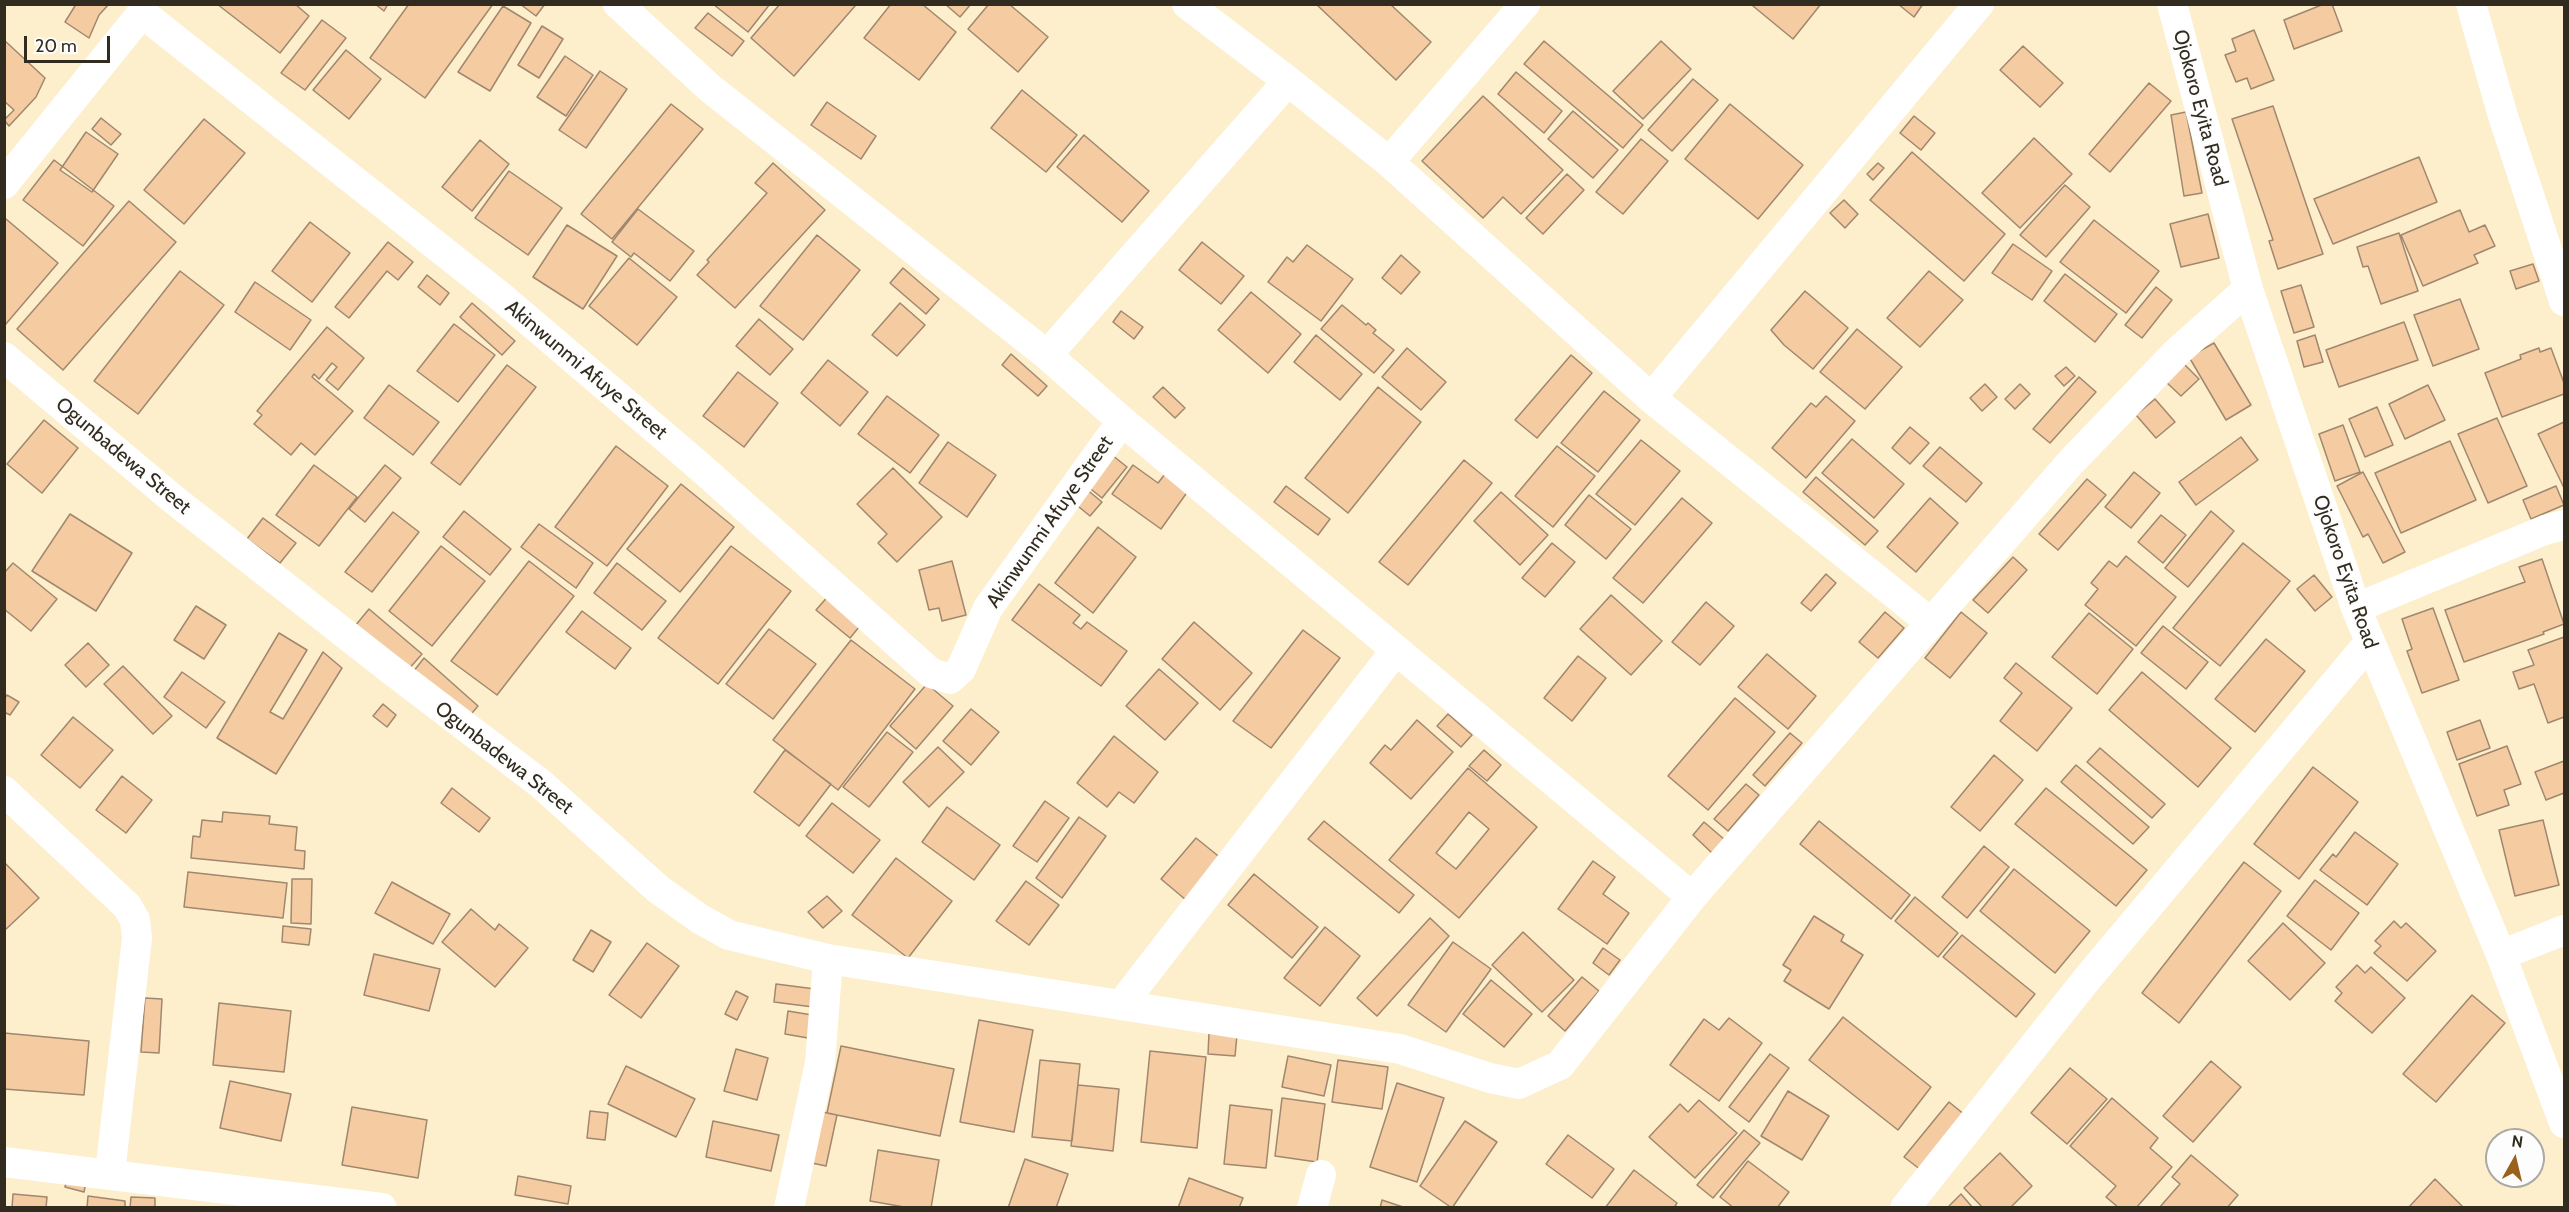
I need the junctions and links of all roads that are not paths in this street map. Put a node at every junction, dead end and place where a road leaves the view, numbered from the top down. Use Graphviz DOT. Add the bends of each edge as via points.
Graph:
graph roads {
  1 [pos="618,4"];
  2 [pos="1187,4"];
  3 [pos="1525,4"];
  4 [pos="1979,4"];
  5 [pos="2172,4"];
  6 [pos="2471,4"];
  7 [pos="145,9"];
  8 [pos="1288,81"];
  9 [pos="1389,162"];
  10 [pos="4,184"];
  11 [pos="2248,290"];
  12 [pos="2565,301"];
  13 [pos="1047,355"];
  14 [pos="4,357"];
  15 [pos="1652,398"];
  16 [pos="1122,421"];
  17 [pos="2565,525"];
  18 [pos="2356,608"];
  19 [pos="1931,623"];
  20 [pos="2369,644"];
  21 [pos="1396,650"];
  22 [pos="4,791"];
  23 [pos="1692,897"];
  24 [pos="2565,930"];
  25 [pos="2501,955"];
  26 [pos="828,959"];
  27 [pos="1121,1005"];
  28 [pos="2565,1123"];
  29 [pos="4,1162"];
  30 [pos="110,1173"];
  31 [pos="1321,1174"];
  32 [pos="382,1208"];
  33 [pos="789,1208"];
  34 [pos="1312,1208"];
  35 [pos="1905,1208"];
  1 -- 13 [label="street" via="711,89"];
  2 -- 8 [label="street"];
  3 -- 9 [label="street"];
  4 -- 15 [label="street"];
  5 -- 11 [label="street, Ojokoro Eyita Road"];
  6 -- 12 [label="street" via="2503,116"];
  7 -- 10 [label="street, Akinwunmi Afuye Street"];
  7 -- 16 [label="street, Akinwunmi Afuye Street" via="500,296 699,466 931,673 950,679 961,669 988,608"];
  8 -- 9 [label="street"];
  8 -- 13 [label="street"];
  9 -- 15 [label="street"];
  11 -- 18 [label="street, Ojokoro Eyita Road"];
  11 -- 19 [label="street, Ogunbadewa Street" via="2177,352 2079,453"];
  13 -- 16 [label="street"];
  14 -- 26 [label="street, Ogunbadewa Street" via="173,499 541,784 658,889 729,935"];
  15 -- 19 [label="street"];
  16 -- 21 [label="street"];
  17 -- 18 [label="street"];
  18 -- 20 [label="street, Ojokoro Eyita Road"];
  19 -- 23 [label="street, Ogunbadewa Street"];
  20 -- 25 [label="street, Ojokoro Eyita Road"];
  20 -- 35 [label="street" via="2087,979"];
  21 -- 23 [label="street"];
  21 -- 27 [label="street"];
  22 -- 30 [label="street" via="127,906 135,920 137,939"];
  23 -- 27 [label="street, Ogunbadewa Street" via="1560,1065 1519,1084 1400,1049"];
  24 -- 25 [label="street"];
  25 -- 28 [label="street, Ojokoro Eyita Road"];
  26 -- 27 [label="street, Ogunbadewa Street"];
  26 -- 33 [label="street" via="820,1063"];
  29 -- 30 [label="street"];
  30 -- 32 [label="street"];
  31 -- 34 [label="street"];
}
